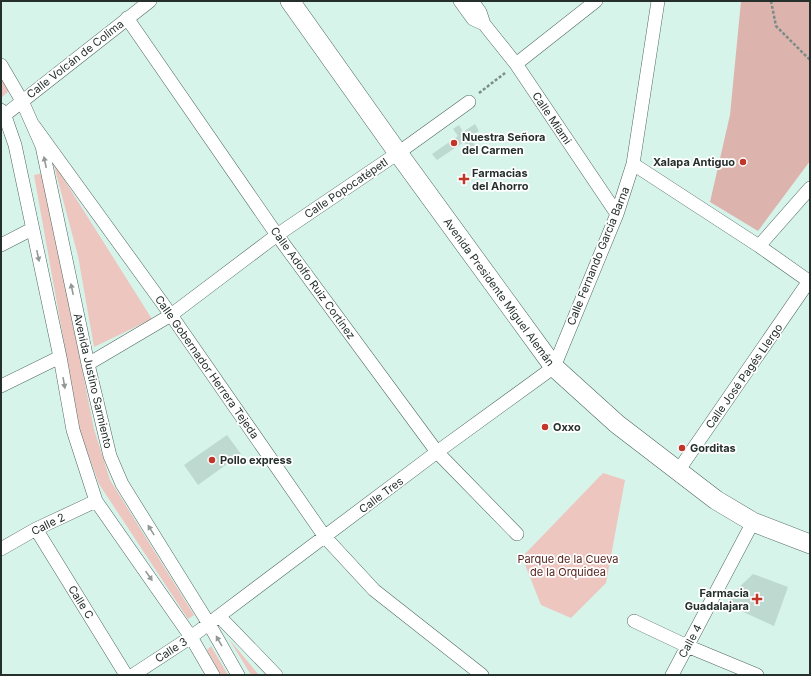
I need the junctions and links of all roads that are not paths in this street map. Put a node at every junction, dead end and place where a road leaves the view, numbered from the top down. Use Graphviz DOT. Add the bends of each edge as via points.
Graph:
graph roads {
  1 [pos="150,1"];
  2 [pos="290,1"];
  3 [pos="460,1"];
  4 [pos="472,1"];
  5 [pos="596,1"];
  6 [pos="658,1"];
  7 [pos="127,18"];
  8 [pos="484,24"];
  9 [pos="516,64"];
  10 [pos="1,66"];
  11 [pos="22,101"];
  12 [pos="468,102"];
  13 [pos="2,115"];
  14 [pos="34,126"];
  15 [pos="398,153"];
  16 [pos="633,164"];
  17 [pos="810,188"];
  18 [pos="617,214"];
  19 [pos="32,228"];
  20 [pos="277,235"];
  21 [pos="1,244"];
  22 [pos="759,246"];
  23 [pos="810,282"];
  24 [pos="171,315"];
  25 [pos="60,357"];
  26 [pos="88,364"];
  27 [pos="554,367"];
  28 [pos="1,386"];
  29 [pos="437,452"];
  30 [pos="678,471"];
  31 [pos="96,501"];
  32 [pos="753,522"];
  33 [pos="36,529"];
  34 [pos="517,534"];
  35 [pos="325,537"];
  36 [pos="810,544"];
  37 [pos="1,549"];
  38 [pos="219,616"];
  39 [pos="634,621"];
  40 [pos="208,624"];
  41 [pos="191,637"];
  42 [pos="687,646"];
  43 [pos="126,675"];
  44 [pos="133,675"];
  45 [pos="213,675"];
  46 [pos="238,675"];
  47 [pos="276,675"];
  48 [pos="482,675"];
  49 [pos="672,675"];
  50 [pos="757,675"];
  1 -- 7 [label="street, Calle Volcán de Colima"];
  2 -- 15 [label="main road, Avenida Presidente Miguel Alemán"];
  3 -- 8 [label="street, Calle Miami" via="473,19"];
  4 -- 8 [label="street, Calle Miami" via="480,12"];
  5 -- 9 [label="street"];
  6 -- 16 [label="street, Calle Fernando García Barna"];
  7 -- 11 [label="street, Calle Volcán de Colima"];
  7 -- 20 [label="street, Calle Adolfo Ruiz Cortínez"];
  8 -- 9 [label="street, Calle Miami"];
  9 -- 18 [label="street, Calle Miami"];
  10 -- 11 [label="street, Avenida Justino Sarmiento"];
  11 -- 13 [label="street, Calle Volcán de Colima"];
  11 -- 14 [label="street, Avenida Justino Sarmiento"];
  12 -- 15 [label="street, Calle Popocatépetl"];
  13 -- 19 [label="street" via="15,145"];
  14 -- 24 [label="street, Calle Gobernador Herrera Tejeda"];
  26 -- 14 [label="street, Avenida Justino Sarmiento, one-way" via="42,146"];
  15 -- 20 [label="street, Calle Popocatépetl"];
  15 -- 27 [label="main road, Avenida Presidente Miguel Alemán"];
  16 -- 18 [label="street, Calle Fernando García Barna"];
  16 -- 22 [label="street"];
  17 -- 22 [label="street"];
  18 -- 27 [label="street, Calle Fernando García Barna"];
  19 -- 21 [label="street"];
  19 -- 25 [label="street, one-way"];
  20 -- 24 [label="street, Calle Popocatépetl"];
  20 -- 29 [label="street, Calle Adolfo Ruiz Cortínez"];
  22 -- 23 [label="street"];
  23 -- 30 [label="street, Calle José Pagés Llergo"];
  24 -- 26 [label="street, Calle Popocatépetl"];
  24 -- 35 [label="street, Calle Gobernador Herrera Tejeda"];
  25 -- 28 [label="street"];
  25 -- 31 [label="street, one-way" via="73,430"];
  40 -- 26 [label="street, Avenida Justino Sarmiento, one-way" via="122,484 110,456"];
  27 -- 29 [label="street, Calle Tres"];
  27 -- 30 [label="main road, Avenida Presidente Miguel Alemán" via="617,424"];
  29 -- 34 [label="street, Calle Adolfo Ruiz Cortínez"];
  29 -- 35 [label="street, Calle Tres"];
  30 -- 32 [label="main road, Avenida Presidente Miguel Alemán" via="716,500"];
  31 -- 33 [label="street, Calle 2"];
  31 -- 41 [label="street, one-way"];
  32 -- 36 [label="main road, Avenida Presidente Miguel Alemán"];
  32 -- 42 [label="street, Calle 4"];
  33 -- 37 [label="street, Calle 2"];
  33 -- 43 [label="street, Calle C"];
  35 -- 38 [label="street, Calle Tres"];
  35 -- 48 [label="street, Calle Gobernador Herrera Tejeda" via="374,590"];
  38 -- 40 [label="street, Calle Tres"];
  38 -- 47 [label="street"];
  39 -- 42 [label="street"];
  40 -- 41 [label="street, Calle 3"];
  46 -- 40 [label="street, Avenida Justino Sarmiento, one-way"];
  41 -- 44 [label="street, Calle 3"];
  41 -- 45 [label="street"];
  42 -- 49 [label="street, Calle 4"];
  42 -- 50 [label="street"];
}
